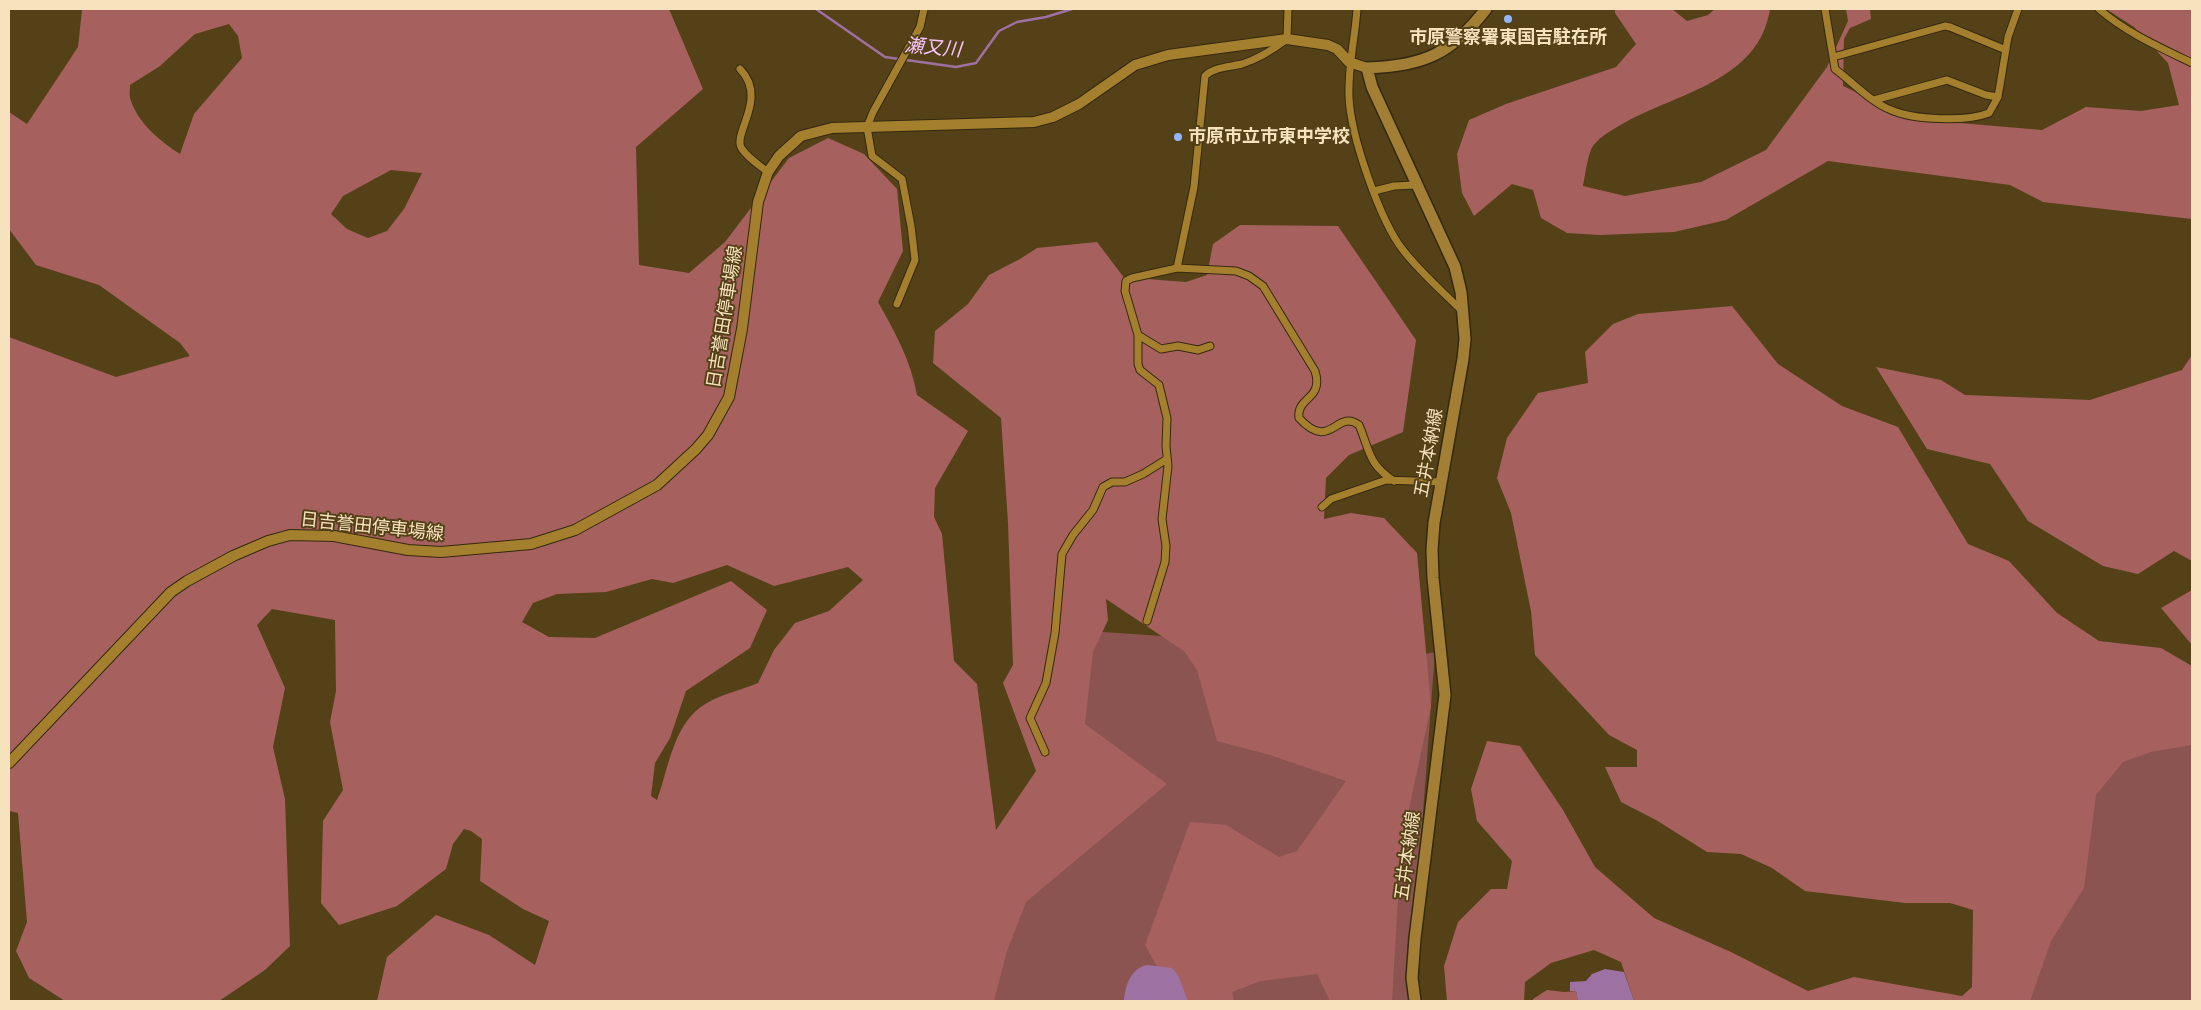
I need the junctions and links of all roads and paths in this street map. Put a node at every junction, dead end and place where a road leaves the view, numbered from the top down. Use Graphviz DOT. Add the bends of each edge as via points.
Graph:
graph roads {
  1 [pos="924,9"];
  2 [pos="1288,9"];
  3 [pos="1357,9"];
  4 [pos="1486,9"];
  5 [pos="1825,9"];
  6 [pos="2018,9"];
  7 [pos="2099,9"];
  8 [pos="1287,39"];
  9 [pos="2006,50"];
  10 [pos="1833,57"];
  11 [pos="1349,62"];
  12 [pos="2192,62"];
  13 [pos="740,68"];
  14 [pos="1368,68"];
  15 [pos="1998,96"];
  16 [pos="1874,100"];
  17 [pos="867,127"];
  18 [pos="768,172"];
  19 [pos="1415,185"];
  20 [pos="1374,191"];
  21 [pos="1177,268"];
  22 [pos="897,304"];
  23 [pos="1464,313"];
  24 [pos="1138,335"];
  25 [pos="1210,346"];
  26 [pos="1167,459"];
  27 [pos="1394,481"];
  28 [pos="1442,482"];
  29 [pos="1322,507"];
  30 [pos="1147,621"];
  31 [pos="1045,752"];
  32 [pos="9,763"];
  33 [pos="1415,1001"];
  1 -- 17 [label="street" via="920,27"];
  2 -- 8 [label="street"];
  3 -- 11 [label="street"];
  4 -- 14 [label="main road" via="1470,29 1444,50 1406,64"];
  5 -- 10 [label="street"];
  6 -- 9 [label="street"];
  7 -- 12 [label="street" via="2166,51"];
  8 -- 11 [label="main road, 日吉誉田停車場線" via="1337,49"];
  8 -- 17 [label="main road, 日吉誉田停車場線" via="1168,55 1135,65 1072,108 1034,122"];
  8 -- 21 [label="street" via="1243,64 1216,69 1205,76 1194,187"];
  9 -- 10 [label="street" via="1945,26"];
  9 -- 15 [label="street"];
  10 -- 16 [label="street" via="1835,69"];
  11 -- 14 [label="main road, 日吉誉田停車場線"];
  11 -- 20 [label="street" via="1352,120"];
  13 -- 18 [label="street" via="748,80 751,99 740,134 740,145"];
  14 -- 19 [label="main road, 五井本納線" via="1372,87"];
  15 -- 16 [label="street" via="1986,95 1947,80"];
  15 -- 16 [label="street" via="1989,113 1979,117 1924,118 1891,110"];
  17 -- 18 [label="main road, 日吉誉田停車場線" via="832,128 801,136 779,156"];
  17 -- 22 [label="street" via="872,156 902,179 912,226 915,260"];
  18 -- 32 [label="main road, 日吉誉田停車場線" via="758,202 742,329 729,397 708,435 657,485 575,530 531,544 441,552 408,550 312,534 268,541 233,556 171,592"];
  19 -- 20 [label="street"];
  19 -- 23 [label="main road, 五井本納線" via="1455,268"];
  20 -- 23 [label="street" via="1390,231 1403,250"];
  21 -- 24 [label="street" via="1126,281 1124,291"];
  21 -- 27 [label="street" via="1236,271 1263,286 1318,381 1316,389 1300,408 1299,418 1316,433 1341,423 1359,424 1373,464"];
  23 -- 28 [label="main road, 五井本納線" via="1463,359"];
  24 -- 25 [label="street" via="1162,349 1178,346 1198,350"];
  24 -- 26 [label="street" via="1140,370 1159,385 1164,398"];
  26 -- 30 [label="street" via="1162,519 1166,562"];
  26 -- 31 [label="street" via="1125,482 1112,482 1103,487 1093,510 1062,554 1055,633 1046,683 1030,718"];
  27 -- 28 [label="street"];
  27 -- 29 [label="street" via="1386,480 1331,499"];
  28 -- 33 [label="main road, 五井本納線" via="1432,550 1445,695 1415,938 1412,978"];
}
